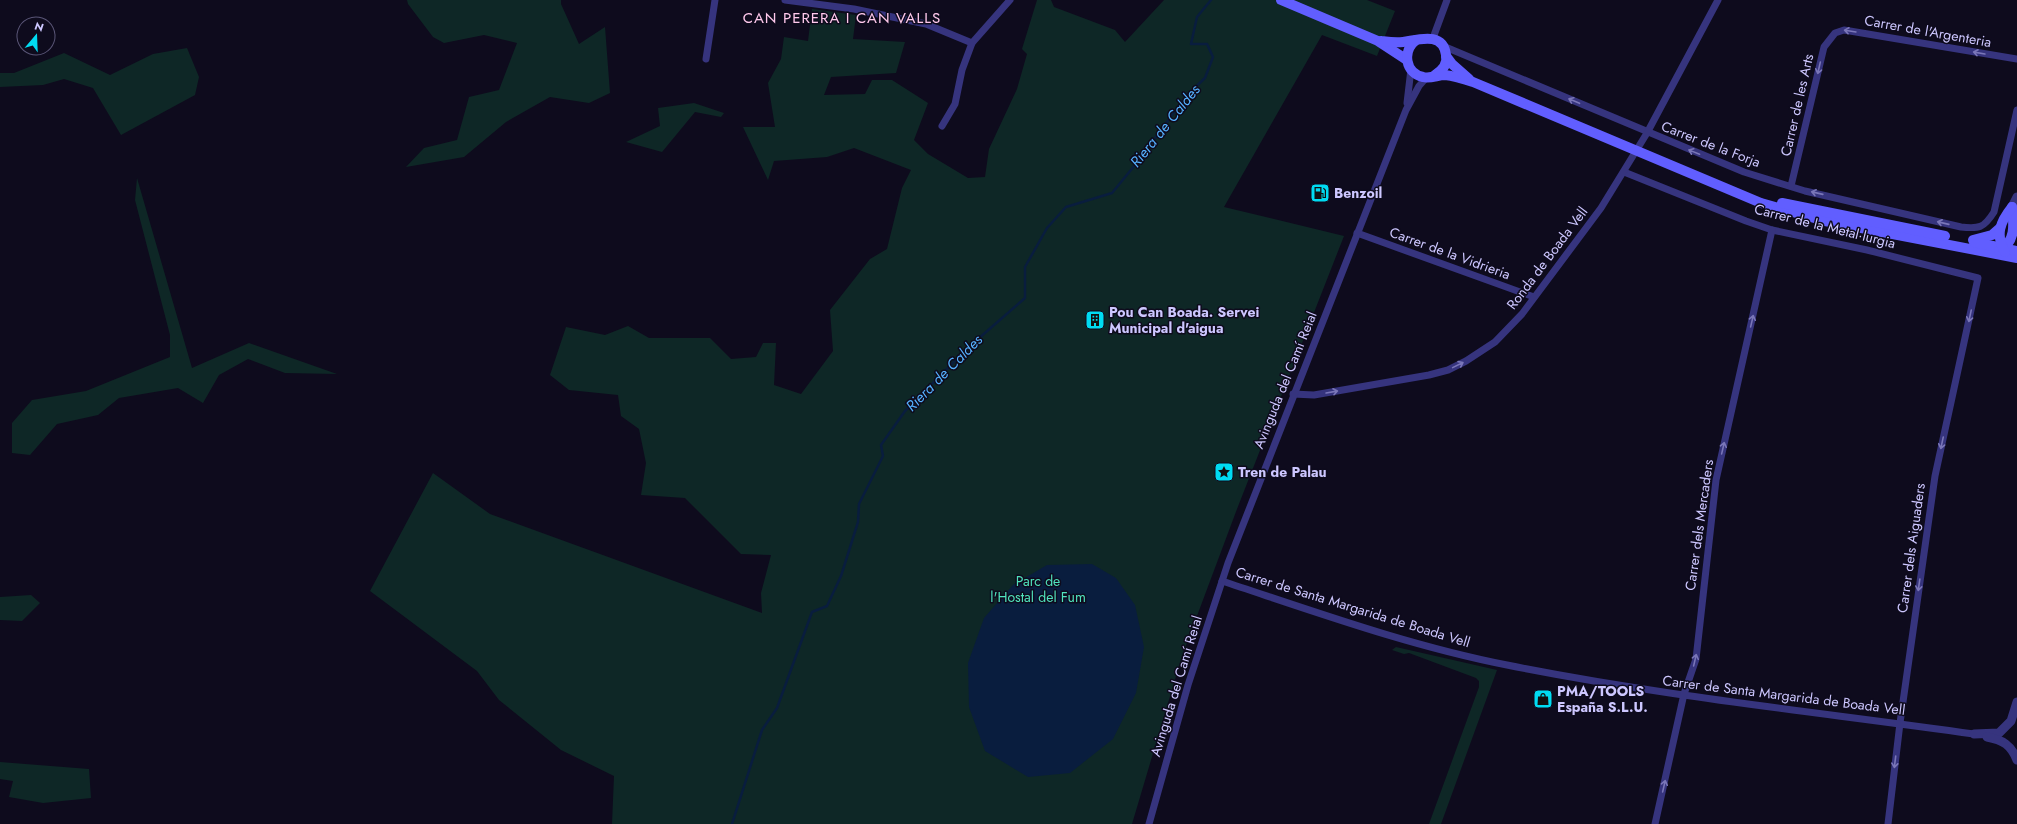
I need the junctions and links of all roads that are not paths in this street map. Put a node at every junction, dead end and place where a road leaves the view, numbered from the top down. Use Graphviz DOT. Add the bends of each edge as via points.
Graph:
graph roads {
  1 [pos="715,0"];
  2 [pos="785,0"];
  3 [pos="1010,0"];
  4 [pos="1281,0"];
  5 [pos="1447,0"];
  6 [pos="1718,0"];
  7 [pos="1835,33"];
  8 [pos="1433,38"];
  9 [pos="1416,40"];
  10 [pos="1378,41"];
  11 [pos="972,44"];
  12 [pos="1443,46"];
  13 [pos="1446,56"];
  14 [pos="706,59"];
  15 [pos="2017,59"];
  16 [pos="1409,64"];
  17 [pos="1431,76"];
  18 [pos="1473,82"];
  19 [pos="1406,110"];
  20 [pos="2017,110"];
  21 [pos="942,126"];
  22 [pos="1647,133"];
  23 [pos="1624,172"];
  24 [pos="1791,186"];
  25 [pos="1732,191"];
  26 [pos="2017,197"];
  27 [pos="2012,207"];
  28 [pos="2000,228"];
  29 [pos="1772,230"];
  30 [pos="1357,233"];
  31 [pos="2015,234"];
  32 [pos="1969,241"];
  33 [pos="2003,249"];
  34 [pos="2017,251"];
  35 [pos="1992,253"];
  36 [pos="2017,258"];
  37 [pos="1978,278"];
  38 [pos="1534,297"];
  39 [pos="1293,394"];
  40 [pos="1222,581"];
  41 [pos="1684,694"];
  42 [pos="2017,702"];
  43 [pos="1900,723"];
  44 [pos="1974,734"];
  45 [pos="2017,760"];
  46 [pos="1149,824"];
  47 [pos="1655,824"];
  48 [pos="1888,824"];
  1 -- 14 [label="street"];
  2 -- 11 [label="street" via="854,9 926,24"];
  3 -- 11 [label="street"];
  4 -- 10 [label="main road"];
  5 -- 8 [label="street"];
  6 -- 22 [label="street, Ronda de Boada Vell"];
  15 -- 7 [label="street, Carrer de l'Argenteria, one-way" via="1844,30"];
  7 -- 24 [label="street, Carrer de les Arts, one-way" via="1824,47"];
  8 -- 9 [label="main road"];
  8 -- 12 [label="main road"];
  9 -- 10 [label="main road" via="1396,43"];
  9 -- 16 [label="main road" via="1408,51"];
  10 -- 16 [label="main road"];
  11 -- 21 [label="street" via="962,70 955,104"];
  12 -- 13 [label="main road"];
  22 -- 12 [label="street, Carrer de la Forja, one-way"];
  13 -- 17 [label="main road" via="1445,67"];
  13 -- 18 [label="main road"];
  16 -- 17 [label="main road" via="1416,74"];
  16 -- 19 [label="street, Avinguda del Camí Reial" via="1411,77"];
  17 -- 18 [label="main road" via="1451,76"];
  17 -- 19 [label="street, Avinguda del Camí Reial" via="1419,86"];
  18 -- 25 [label="main road"];
  19 -- 30 [label="street, Avinguda del Camí Reial"];
  20 -- 24 [label="street, Carrer de la Forja, one-way" via="1994,212 1982,226 1961,227"];
  22 -- 23 [label="street, Ronda de Boada Vell"];
  24 -- 22 [label="street, Carrer de la Forja, one-way" via="1744,172"];
  23 -- 29 [label="street, Carrer de la Metal·lurgia"];
  23 -- 38 [label="street, Ronda de Boada Vell" via="1601,208"];
  25 -- 32 [label="main road"];
  25 -- 35 [label="main road" via="1761,203 1825,221"];
  26 -- 27 [label="street"];
  27 -- 28 [label="main road"];
  27 -- 31 [label="main road"];
  28 -- 32 [label="main road" via="1992,235"];
  28 -- 33 [label="main road" via="2000,243"];
  29 -- 37 [label="street, Carrer de la Metal·lurgia" via="1867,250"];
  41 -- 29 [label="street, Carrer dels Mercaders, one-way" via="1696,659 1716,480"];
  30 -- 38 [label="street, Carrer de la Vidrieria"];
  30 -- 39 [label="street, Avinguda del Camí Reial"];
  31 -- 33 [label="main road"];
  32 -- 33 [label="main road"];
  33 -- 34 [label="main road"];
  33 -- 35 [label="main road"];
  33 -- 36 [label="main road"];
  35 -- 36 [label="main road"];
  37 -- 43 [label="street, Carrer dels Aiguaders, one-way" via="1935,476"];
  39 -- 38 [label="street, Ronda de Boada Vell, one-way" via="1314,395 1406,380 1448,370 1495,342"];
  39 -- 40 [label="street, Avinguda del Camí Reial"];
  40 -- 41 [label="street, Carrer de Santa Margarida de Boada Vell" via="1351,623 1505,665 1663,693"];
  40 -- 46 [label="street, Avinguda del Camí Reial" via="1188,685"];
  41 -- 43 [label="street, Carrer de Santa Margarida de Boada Vell"];
  47 -- 41 [label="street, Carrer dels Mercaders, one-way"];
  42 -- 44 [label="street" via="2011,721 1999,733"];
  43 -- 44 [label="street, Carrer de Santa Margarida de Boada Vell"];
  43 -- 48 [label="street, Carrer dels Aiguaders, one-way"];
  44 -- 45 [label="street" via="2000,740 2012,749"];
}
